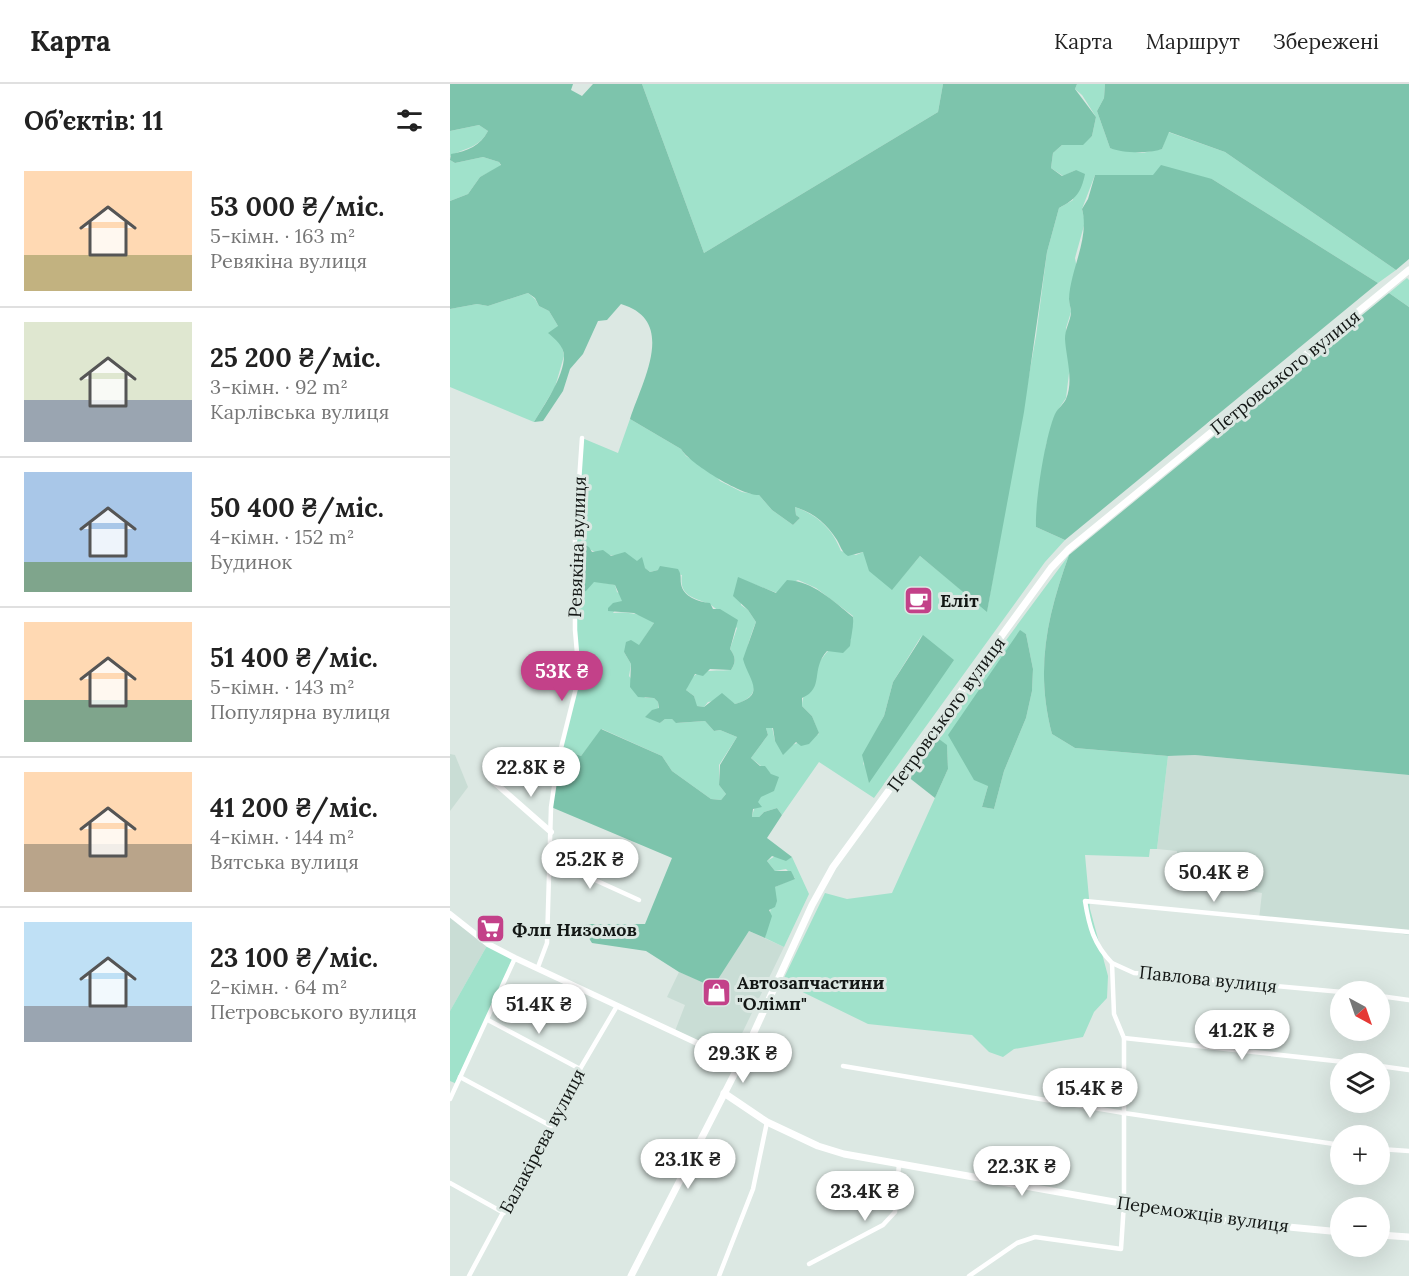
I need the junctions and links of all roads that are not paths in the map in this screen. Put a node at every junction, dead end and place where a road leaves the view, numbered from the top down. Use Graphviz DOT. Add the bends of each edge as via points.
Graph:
graph roads {
  1 [pos="1409,270"];
  2 [pos="582,438"];
  3 [pos="494,782"];
  4 [pos="552,832"];
  5 [pos="551,860"];
  6 [pos="639,900"];
  7 [pos="450,914"];
  8 [pos="1409,932"];
  9 [pos="515,958"];
  10 [pos="1112,963"];
  11 [pos="538,968"];
  12 [pos="1330,991"];
  13 [pos="1390,997"];
  14 [pos="1409,1000"];
  15 [pos="617,1006"];
  16 [pos="488,1020"];
  17 [pos="1124,1038"];
  18 [pos="1330,1060"];
  19 [pos="740,1063"];
  20 [pos="843,1066"];
  21 [pos="1390,1067"];
  22 [pos="580,1069"];
  23 [pos="1409,1070"];
  24 [pos="460,1077"];
  25 [pos="724,1094"];
  26 [pos="450,1099"];
  27 [pos="1124,1113"];
  28 [pos="767,1122"];
  29 [pos="551,1126"];
  30 [pos="1330,1143"];
  31 [pos="1390,1150"];
  32 [pos="1409,1151"];
  33 [pos="899,1164"];
  34 [pos="450,1183"];
  35 [pos="1124,1203"];
  36 [pos="504,1213"];
  37 [pos="1330,1231"];
  38 [pos="1390,1236"];
  39 [pos="1409,1238"];
  40 [pos="809,1264"];
  41 [pos="469,1276"];
  42 [pos="631,1276"];
  43 [pos="718,1276"];
  44 [pos="969,1276"];
  1 -- 19 [label="main road, Петровського вулиця" via="1069,549 1051,568 833,867"];
  2 -- 4 [label="street, Ревякіна вулиця" via="575,552 579,676 558,760 551,807"];
  3 -- 4 [label="street"];
  4 -- 5 [label="street, Ревякіна вулиця"];
  5 -- 6 [label="street"];
  5 -- 11 [label="street, Ревякіна вулиця" via="547,943"];
  7 -- 9 [label="street" via="488,944"];
  8 -- 10 [label="street" via="1085,901 1090,930 1100,951"];
  9 -- 11 [label="street"];
  9 -- 16 [label="street"];
  10 -- 12 [label="street, Павлова вулиця" via="1134,973"];
  10 -- 17 [label="street" via="1114,1014"];
  11 -- 15 [label="street"];
  13 -- 14 [label="street"];
  15 -- 19 [label="street"];
  15 -- 22 [label="street, Балакірева вулиця"];
  16 -- 22 [label="street"];
  16 -- 24 [label="street"];
  17 -- 18 [label="street"];
  17 -- 27 [label="street"];
  19 -- 25 [label="main road, Петровського вулиця"];
  20 -- 27 [label="street"];
  21 -- 23 [label="street"];
  22 -- 29 [label="street, Балакірева вулиця"];
  24 -- 26 [label="street"];
  24 -- 29 [label="street"];
  25 -- 28 [label="main road, Переможців вулиця"];
  25 -- 42 [label="main road, Петровського вулиця"];
  27 -- 30 [label="street"];
  27 -- 35 [label="street"];
  28 -- 33 [label="main road, Переможців вулиця" via="818,1146"];
  28 -- 43 [label="street" via="753,1189"];
  29 -- 36 [label="street, Балакірева вулиця"];
  31 -- 32 [label="street"];
  33 -- 35 [label="main road, Переможців вулиця"];
  33 -- 40 [label="street" via="895,1212 889,1219"];
  34 -- 36 [label="street"];
  35 -- 37 [label="main road, Переможців вулиця" via="1216,1220"];
  35 -- 44 [label="street" via="1121,1249 1035,1237 1017,1243"];
  36 -- 41 [label="street, Балакірева вулиця"];
  38 -- 39 [label="main road"];
}
